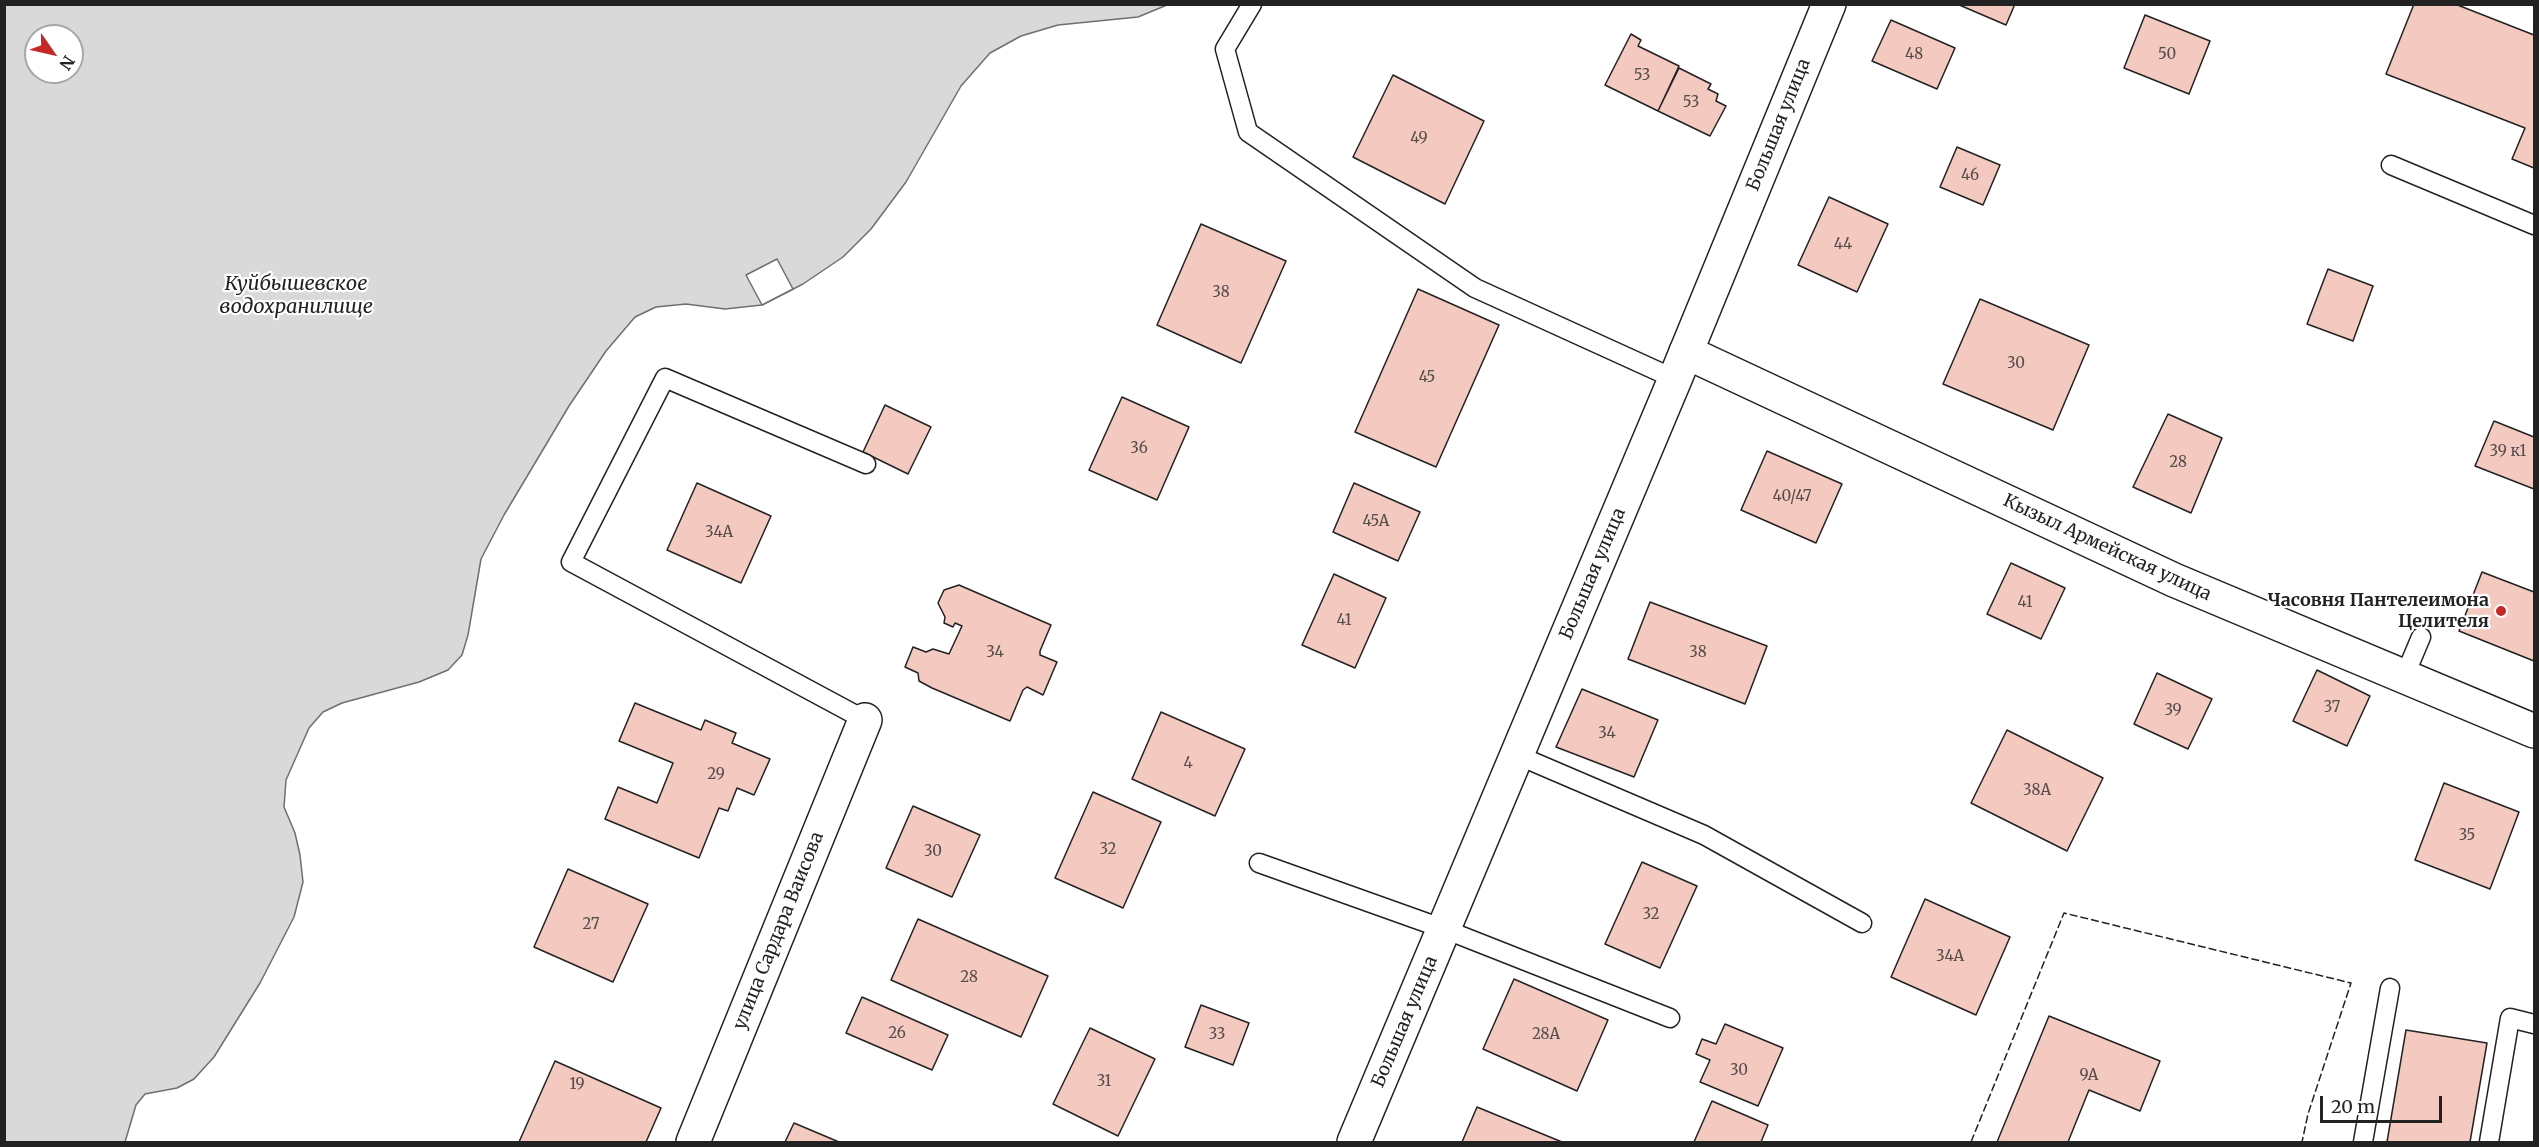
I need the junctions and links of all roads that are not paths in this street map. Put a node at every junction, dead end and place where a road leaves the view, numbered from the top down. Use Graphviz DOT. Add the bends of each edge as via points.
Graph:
graph roads {
  1 [pos="1252,4"];
  2 [pos="1829,4"];
  3 [pos="2391,165"];
  4 [pos="2535,225"];
  5 [pos="1680,365"];
  6 [pos="866,464"];
  7 [pos="2421,637"];
  8 [pos="2405,675"];
  9 [pos="865,720"];
  10 [pos="2535,731"];
  11 [pos="1517,755"];
  12 [pos="1258,862"];
  13 [pos="1862,923"];
  14 [pos="1444,930"];
  15 [pos="2390,988"];
  16 [pos="1670,1018"];
  17 [pos="2535,1024"];
  18 [pos="693,1143"];
  19 [pos="1354,1143"];
  20 [pos="2363,1143"];
  21 [pos="2489,1143"];
  1 -- 5 [label="lane" via="1225,49 1248,132 1475,288"];
  2 -- 5 [label="street, Большая улица"];
  3 -- 4 [label="lane"];
  5 -- 8 [label="street, Кызыл Армейская улица" via="2174,580"];
  5 -- 11 [label="street, Большая улица"];
  6 -- 9 [label="lane" via="665,378 571,562"];
  7 -- 8 [label="lane"];
  8 -- 10 [label="street, Кызыл Армейская улица"];
  9 -- 18 [label="street, улица Сардара Ваисова"];
  11 -- 13 [label="lane" via="1704,835"];
  11 -- 14 [label="street, Большая улица"];
  12 -- 14 [label="lane"];
  14 -- 16 [label="lane"];
  14 -- 19 [label="street, Большая улица"];
  15 -- 20 [label="lane"];
  17 -- 21 [label="lane" via="2510,1018"];
}
